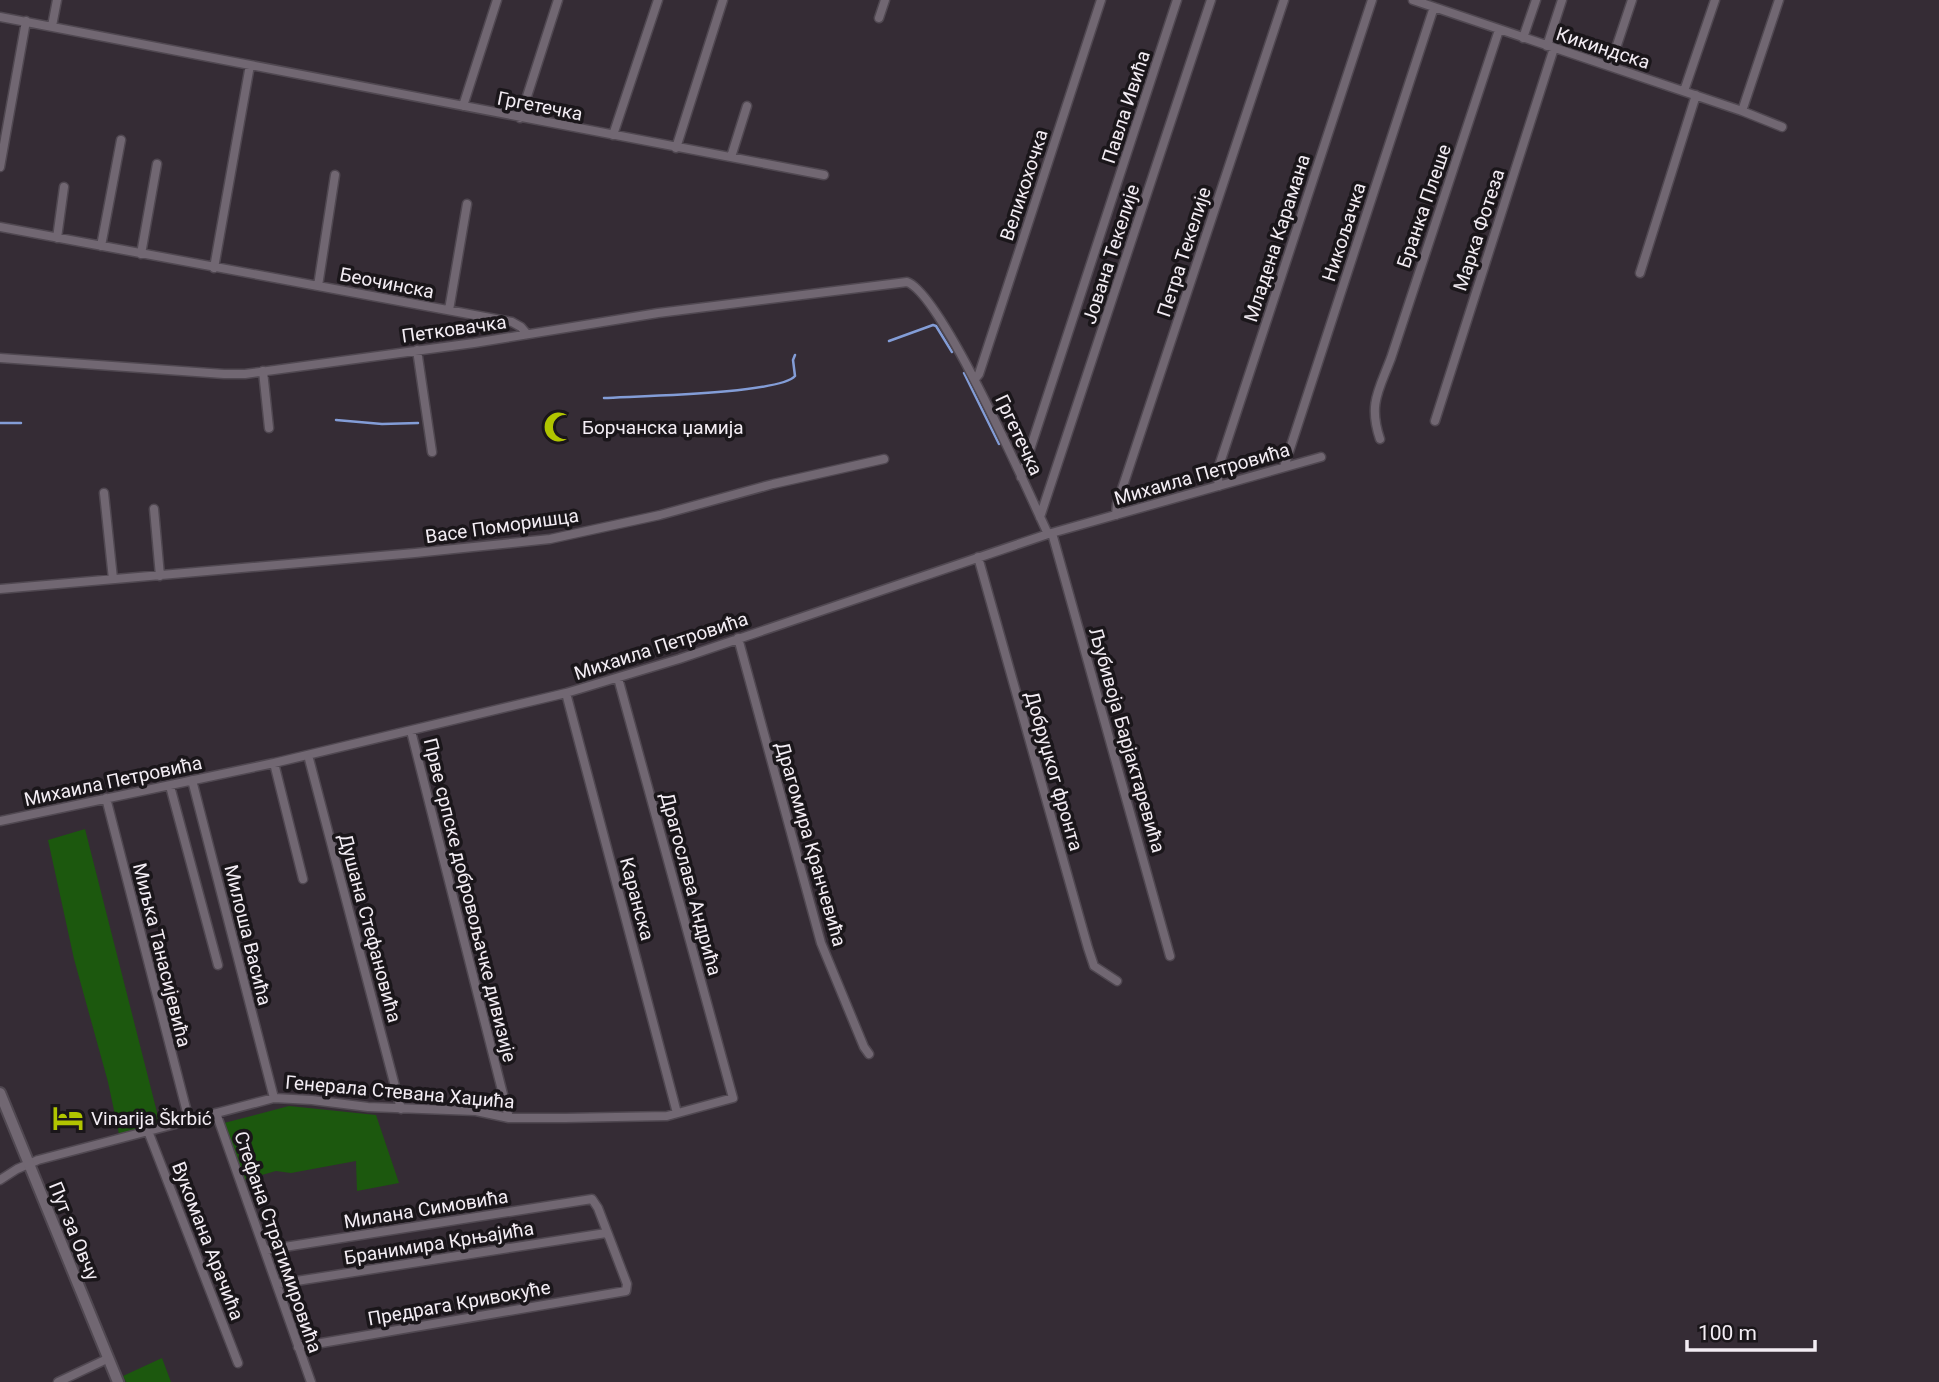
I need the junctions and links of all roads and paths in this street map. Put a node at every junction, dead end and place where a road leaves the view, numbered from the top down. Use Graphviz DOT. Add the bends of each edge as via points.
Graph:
graph roads {
  1 [pos="57,0"];
  2 [pos="497,0"];
  3 [pos="558,0"];
  4 [pos="658,0"];
  5 [pos="723,0"];
  6 [pos="885,0"];
  7 [pos="1101,0"];
  8 [pos="1178,0"];
  9 [pos="1211,0"];
  10 [pos="1284,0"];
  11 [pos="1372,0"];
  12 [pos="1413,0"];
  13 [pos="1536,0"];
  14 [pos="1562,0"];
  15 [pos="1632,0"];
  16 [pos="1715,0"];
  17 [pos="1779,0"];
  18 [pos="1434,7"];
  19 [pos="0,17"];
  20 [pos="879,18"];
  21 [pos="26,21"];
  22 [pos="52,26"];
  23 [pos="1499,30"];
  24 [pos="1523,38"];
  25 [pos="1550,47"];
  26 [pos="250,65"];
  27 [pos="1609,66"];
  28 [pos="1684,91"];
  29 [pos="1696,95"];
  30 [pos="463,106"];
  31 [pos="747,106"];
  32 [pos="1742,111"];
  33 [pos="520,118"];
  34 [pos="1782,127"];
  35 [pos="613,135"];
  36 [pos="121,140"];
  37 [pos="676,148"];
  38 [pos="731,157"];
  39 [pos="157,164"];
  40 [pos="0,167"];
  41 [pos="335,175"];
  42 [pos="824,175"];
  43 [pos="64,187"];
  44 [pos="467,204"];
  45 [pos="1103,223"];
  46 [pos="0,228"];
  47 [pos="57,238"];
  48 [pos="101,246"];
  49 [pos="141,254"];
  50 [pos="214,268"];
  51 [pos="1640,274"];
  52 [pos="911,283"];
  53 [pos="318,286"];
  54 [pos="449,310"];
  55 [pos="527,334"];
  56 [pos="417,350"];
  57 [pos="0,358"];
  58 [pos="263,371"];
  59 [pos="975,379"];
  60 [pos="1435,421"];
  61 [pos="269,428"];
  62 [pos="1380,439"];
  63 [pos="432,452"];
  64 [pos="1321,457"];
  65 [pos="884,459"];
  66 [pos="1284,467"];
  67 [pos="1021,477"];
  68 [pos="1219,486"];
  69 [pos="104,493"];
  70 [pos="154,509"];
  71 [pos="1116,515"];
  72 [pos="1040,517"];
  73 [pos="1050,533"];
  74 [pos="978,557"];
  75 [pos="160,576"];
  76 [pos="113,579"];
  77 [pos="0,589"];
  78 [pos="738,638"];
  79 [pos="618,678"];
  80 [pos="566,693"];
  81 [pos="411,731"];
  82 [pos="308,755"];
  83 [pos="274,763"];
  84 [pos="192,780"];
  85 [pos="170,786"];
  86 [pos="106,799"];
  87 [pos="0,821"];
  88 [pos="303,879"];
  89 [pos="1170,956"];
  90 [pos="218,965"];
  91 [pos="1117,981"];
  92 [pos="869,1054"];
  93 [pos="0,1093"];
  94 [pos="733,1097"];
  95 [pos="274,1098"];
  96 [pos="401,1109"];
  97 [pos="216,1113"];
  98 [pos="677,1113"];
  99 [pos="509,1118"];
  100 [pos="189,1120"];
  101 [pos="148,1131"];
  102 [pos="28,1163"];
  103 [pos="0,1180"];
  104 [pos="606,1233"];
  105 [pos="265,1250"];
  106 [pos="277,1284"];
  107 [pos="298,1347"];
  108 [pos="107,1359"];
  109 [pos="238,1363"];
  110 [pos="58,1382"];
  111 [pos="118,1382"];
  112 [pos="311,1382"];
  1 -- 22 [label="street"];
  2 -- 30 [label="street"];
  3 -- 33 [label="street"];
  4 -- 35 [label="street"];
  5 -- 37 [label="street"];
  6 -- 20 [label="street"];
  7 -- 59 [label="street, Великохочка"];
  8 -- 45 [label="street, Павла Ивића"];
  9 -- 72 [label="street, Јована Текелије"];
  10 -- 71 [label="street, Петра Текелије"];
  11 -- 68 [label="street, Младена Карамана" via="1217,472"];
  12 -- 18 [label="street, Кикиндска"];
  13 -- 24 [label="street"];
  14 -- 25 [label="street, Марка Фотеза"];
  15 -- 27 [label="street"];
  16 -- 28 [label="street"];
  17 -- 32 [label="street"];
  18 -- 23 [label="street, Кикиндска"];
  18 -- 66 [label="street, Никољачка"];
  19 -- 21 [label="street, Гргетечка"];
  21 -- 22 [label="street, Гргетечка"];
  21 -- 40 [label="street"];
  22 -- 26 [label="street, Гргетечка"];
  23 -- 24 [label="street, Кикиндска"];
  23 -- 62 [label="street, Бранка Плеше" via="1374,403"];
  24 -- 25 [label="street, Кикиндска"];
  25 -- 27 [label="street, Кикиндска"];
  25 -- 60 [label="street, Марка Фотеза"];
  26 -- 30 [label="street, Гргетечка"];
  26 -- 50 [label="street"];
  27 -- 28 [label="street, Кикиндска"];
  28 -- 29 [label="street, Кикиндска"];
  29 -- 32 [label="street, Кикиндска"];
  29 -- 51 [label="street"];
  30 -- 33 [label="street, Гргетечка"];
  31 -- 38 [label="street"];
  32 -- 34 [label="street, Кикиндска"];
  33 -- 35 [label="street, Гргетечка"];
  35 -- 37 [label="street, Гргетечка"];
  36 -- 48 [label="street"];
  37 -- 38 [label="street, Гргетечка"];
  38 -- 42 [label="street, Гргетечка"];
  39 -- 49 [label="street"];
  41 -- 53 [label="street, Беочинска"];
  43 -- 47 [label="street"];
  44 -- 54 [label="street, Беочинска"];
  45 -- 67 [label="street, Јована Текелије"];
  46 -- 47 [label="street, Беочинска"];
  47 -- 48 [label="street, Беочинска"];
  48 -- 49 [label="street, Беочинска"];
  49 -- 50 [label="street, Беочинска"];
  50 -- 53 [label="street, Беочинска"];
  52 -- 55 [label="street, Петковачка"];
  52 -- 59 [label="street, Гргетечка" via="928,301"];
  53 -- 54 [label="street, Беочинска"];
  54 -- 55 [label="street, Беочинска" via="512,322"];
  55 -- 56 [label="street, Петковачка"];
  56 -- 58 [label="street, Петковачка"];
  56 -- 63 [label="street"];
  57 -- 58 [label="street, Петковачка" via="224,374"];
  58 -- 61 [label="street"];
  59 -- 67 [label="street, Гргетечка"];
  64 -- 66 [label="street, Михаила Петровића"];
  65 -- 75 [label="street, Васе Поморишца" via="550,539"];
  66 -- 68 [label="street, Михаила Петровића"];
  67 -- 72 [label="street, Гргетечка"];
  68 -- 71 [label="street, Михаила Петровића"];
  69 -- 76 [label="street"];
  70 -- 75 [label="street"];
  71 -- 73 [label="street, Михаила Петровића"];
  72 -- 73 [label="street, Гргетечка"];
  73 -- 74 [label="street, Михаила Петровића"];
  73 -- 89 [label="street, Љубивоја Барјактаревића"];
  74 -- 78 [label="street, Михаила Петровића"];
  74 -- 91 [label="street, Добруџког фронта" via="1091,957 1094,966"];
  75 -- 76 [label="street, Васе Поморишца"];
  76 -- 77 [label="street, Васе Поморишца"];
  78 -- 79 [label="street, Михаила Петровића"];
  78 -- 92 [label="street, Драгомира Кранчевића" via="821,943"];
  79 -- 80 [label="street, Михаила Петровића"];
  79 -- 94 [label="street, Драгослава Андрића"];
  80 -- 81 [label="street, Михаила Петровића"];
  80 -- 98 [label="street, Каранска"];
  81 -- 82 [label="street, Михаила Петровића"];
  81 -- 99 [label="street, Прве српске добровољачке дивизије"];
  82 -- 83 [label="street, Михаила Петровића"];
  82 -- 96 [label="street, Душана Стефановића"];
  83 -- 84 [label="street, Михаила Петровића"];
  83 -- 88 [label="street"];
  84 -- 85 [label="street, Михаила Петровића"];
  84 -- 95 [label="street, Милоша Васића"];
  85 -- 86 [label="street, Михаила Петровића"];
  85 -- 90 [label="street"];
  86 -- 87 [label="street, Михаила Петровића"];
  86 -- 100 [label="street, Миљка Танасијевића"];
  93 -- 102 [label="street, Пут за Овчу"];
  94 -- 98 [label="street, Генерала Стевана Хаџића"];
  95 -- 96 [label="street, Генерала Стевана Хаџића"];
  95 -- 97 [label="street, Генерала Стевана Хаџића"];
  96 -- 99 [label="street, Генерала Стевана Хаџића" via="476,1111"];
  97 -- 100 [label="street, Генерала Стевана Хаџића"];
  97 -- 105 [label="street, Стефана Стратимировића"];
  98 -- 99 [label="street, Генерала Стевана Хаџића"];
  100 -- 101 [label="street, Генерала Стевана Хаџића"];
  101 -- 102 [label="street, Генерала Стевана Хаџића"];
  101 -- 109 [label="street, Вукомана Арачића"];
  102 -- 103 [label="street, Генерала Стевана Хаџића"];
  102 -- 108 [label="street, Пут за Овчу"];
  104 -- 105 [label="street, Милана Симовића" via="592,1199"];
  104 -- 106 [label="street, Бранимира Крњајића"];
  104 -- 107 [label="street, Предрага Кривокуће" via="626,1291"];
  105 -- 106 [label="street, Стефана Стратимировића"];
  106 -- 107 [label="street, Стефана Стратимировића"];
  107 -- 112 [label="street, Стефана Стратимировића"];
  108 -- 110 [label="street"];
  108 -- 111 [label="street, Пут за Овчу"];
}
